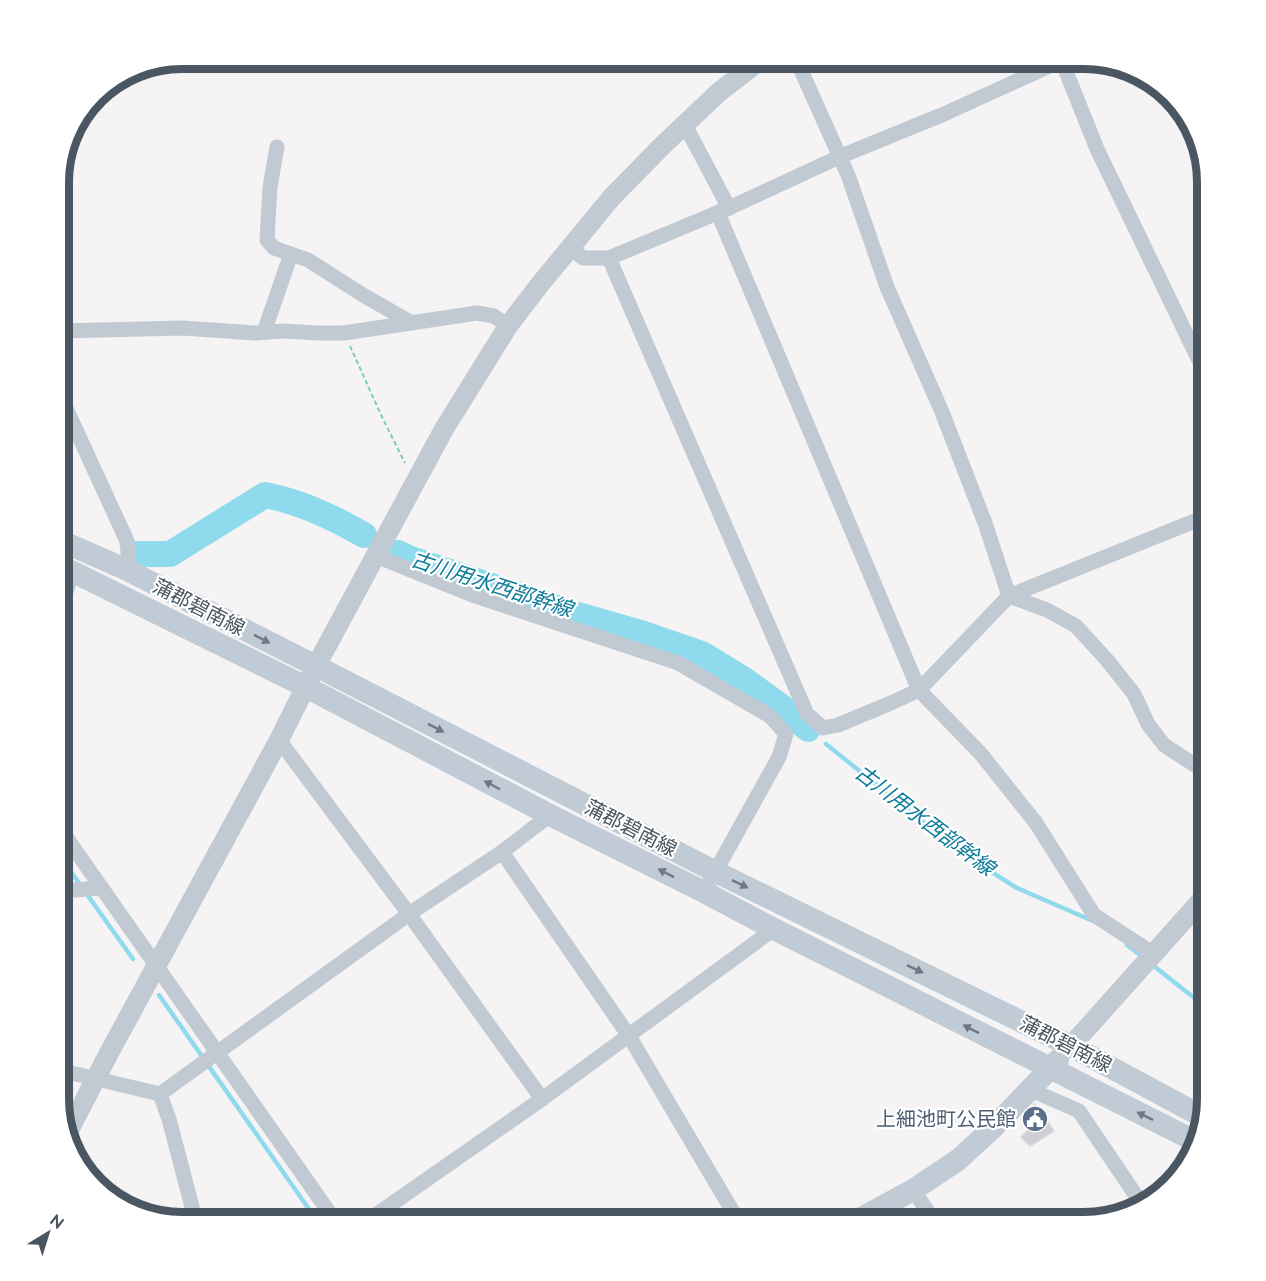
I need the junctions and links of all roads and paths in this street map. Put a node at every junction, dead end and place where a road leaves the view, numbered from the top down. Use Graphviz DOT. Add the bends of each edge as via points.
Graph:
graph roads {
  1 [pos="749,69"];
  2 [pos="800,69"];
  3 [pos="1041,69"];
  4 [pos="1067,69"];
  5 [pos="685,125"];
  6 [pos="277,147"];
  7 [pos="839,157"];
  8 [pos="723,211"];
  9 [pos="571,248"];
  10 [pos="291,254"];
  11 [pos="609,258"];
  12 [pos="412,323"];
  13 [pos="508,326"];
  14 [pos="69,332"];
  15 [pos="264,332"];
  16 [pos="344,333"];
  17 [pos="1197,354"];
  18 [pos="69,415"];
  19 [pos="415,483"];
  20 [pos="1197,520"];
  21 [pos="69,544"];
  22 [pos="376,556"];
  23 [pos="125,569"];
  24 [pos="69,571"];
  25 [pos="1009,596"];
  26 [pos="316,666"];
  27 [pos="306,687"];
  28 [pos="919,690"];
  29 [pos="279,740"];
  30 [pos="1197,766"];
  31 [pos="550,815"];
  32 [pos="69,843"];
  33 [pos="502,852"];
  34 [pos="716,872"];
  35 [pos="98,888"];
  36 [pos="69,890"];
  37 [pos="704,892"];
  38 [pos="1197,906"];
  39 [pos="409,914"];
  40 [pos="774,929"];
  41 [pos="1153,955"];
  42 [pos="156,966"];
  43 [pos="629,1036"];
  44 [pos="1071,1046"];
  45 [pos="210,1058"];
  46 [pos="1050,1069"];
  47 [pos="69,1072"];
  48 [pos="96,1078"];
  49 [pos="1029,1089"];
  50 [pos="160,1094"];
  51 [pos="542,1099"];
  52 [pos="1196,1113"];
  53 [pos="72,1124"];
  54 [pos="1190,1138"];
  55 [pos="913,1190"];
  56 [pos="1138,1198"];
  57 [pos="193,1212"];
  58 [pos="328,1212"];
  59 [pos="380,1212"];
  60 [pos="733,1212"];
  61 [pos="872,1212"];
  62 [pos="928,1212"];
  1 -- 5 [label="street"];
  2 -- 7 [label="street"];
  3 -- 7 [label="street"];
  4 -- 17 [label="street" via="1097,148"];
  5 -- 8 [label="street"];
  5 -- 9 [label="street" via="612,197"];
  6 -- 10 [label="street" via="267,240 274,248"];
  7 -- 8 [label="street"];
  7 -- 25 [label="street" via="887,287 981,512"];
  8 -- 11 [label="street"];
  8 -- 28 [label="street" via="724,225"];
  9 -- 11 [label="street" via="584,258"];
  9 -- 13 [label="street"];
  10 -- 12 [label="street" via="308,260"];
  10 -- 15 [label="street"];
  11 -- 28 [label="street" via="807,714 823,728 838,725"];
  12 -- 13 [label="street" via="477,313 494,316"];
  12 -- 16 [label="street"];
  13 -- 19 [label="street"];
  14 -- 15 [label="street" via="183,328"];
  15 -- 16 [label="street"];
  16 -- 19 [label="path"];
  18 -- 23 [label="street" via="127,541 129,564"];
  19 -- 22 [label="street"];
  20 -- 25 [label="street"];
  21 -- 23 [label="main road, 蒲郡碧南線"];
  22 -- 26 [label="street"];
  22 -- 34 [label="street" via="475,596 678,663 770,716 786,734 779,757"];
  23 -- 26 [label="main road, 蒲郡碧南線, one-way"];
  24 -- 27 [label="main road, 蒲郡碧南線"];
  25 -- 28 [label="street"];
  25 -- 30 [label="street" via="1076,626 1134,694 1148,724 1164,745"];
  26 -- 27 [label="street"];
  26 -- 34 [label="main road, 蒲郡碧南線, one-way"];
  27 -- 29 [label="street"];
  31 -- 27 [label="main road, 蒲郡碧南線, one-way"];
  28 -- 41 [label="street" via="981,754 1036,823 1094,915"];
  29 -- 39 [label="street"];
  29 -- 42 [label="street"];
  31 -- 33 [label="street"];
  37 -- 31 [label="main road, 蒲郡碧南線, one-way"];
  32 -- 35 [label="street"];
  33 -- 39 [label="street"];
  33 -- 43 [label="street"];
  34 -- 37 [label="street"];
  34 -- 44 [label="main road, 蒲郡碧南線, one-way"];
  35 -- 36 [label="street"];
  35 -- 42 [label="street"];
  37 -- 40 [label="main road, 蒲郡碧南線"];
  38 -- 41 [label="street"];
  39 -- 45 [label="street"];
  39 -- 51 [label="street"];
  40 -- 43 [label="street"];
  46 -- 40 [label="main road, 蒲郡碧南線, one-way"];
  41 -- 44 [label="street"];
  42 -- 45 [label="street"];
  42 -- 48 [label="street"];
  43 -- 51 [label="street"];
  43 -- 60 [label="street"];
  44 -- 46 [label="main road"];
  44 -- 52 [label="main road, 蒲郡碧南線"];
  45 -- 50 [label="street"];
  45 -- 58 [label="street"];
  46 -- 49 [label="main road"];
  54 -- 46 [label="main road, 蒲郡碧南線, one-way"];
  47 -- 48 [label="street"];
  48 -- 50 [label="street"];
  48 -- 53 [label="street"];
  49 -- 55 [label="main road" via="958,1160"];
  49 -- 56 [label="street" via="1079,1111"];
  50 -- 57 [label="street"];
  51 -- 59 [label="street"];
  55 -- 61 [label="main road"];
  55 -- 62 [label="street"];
}
